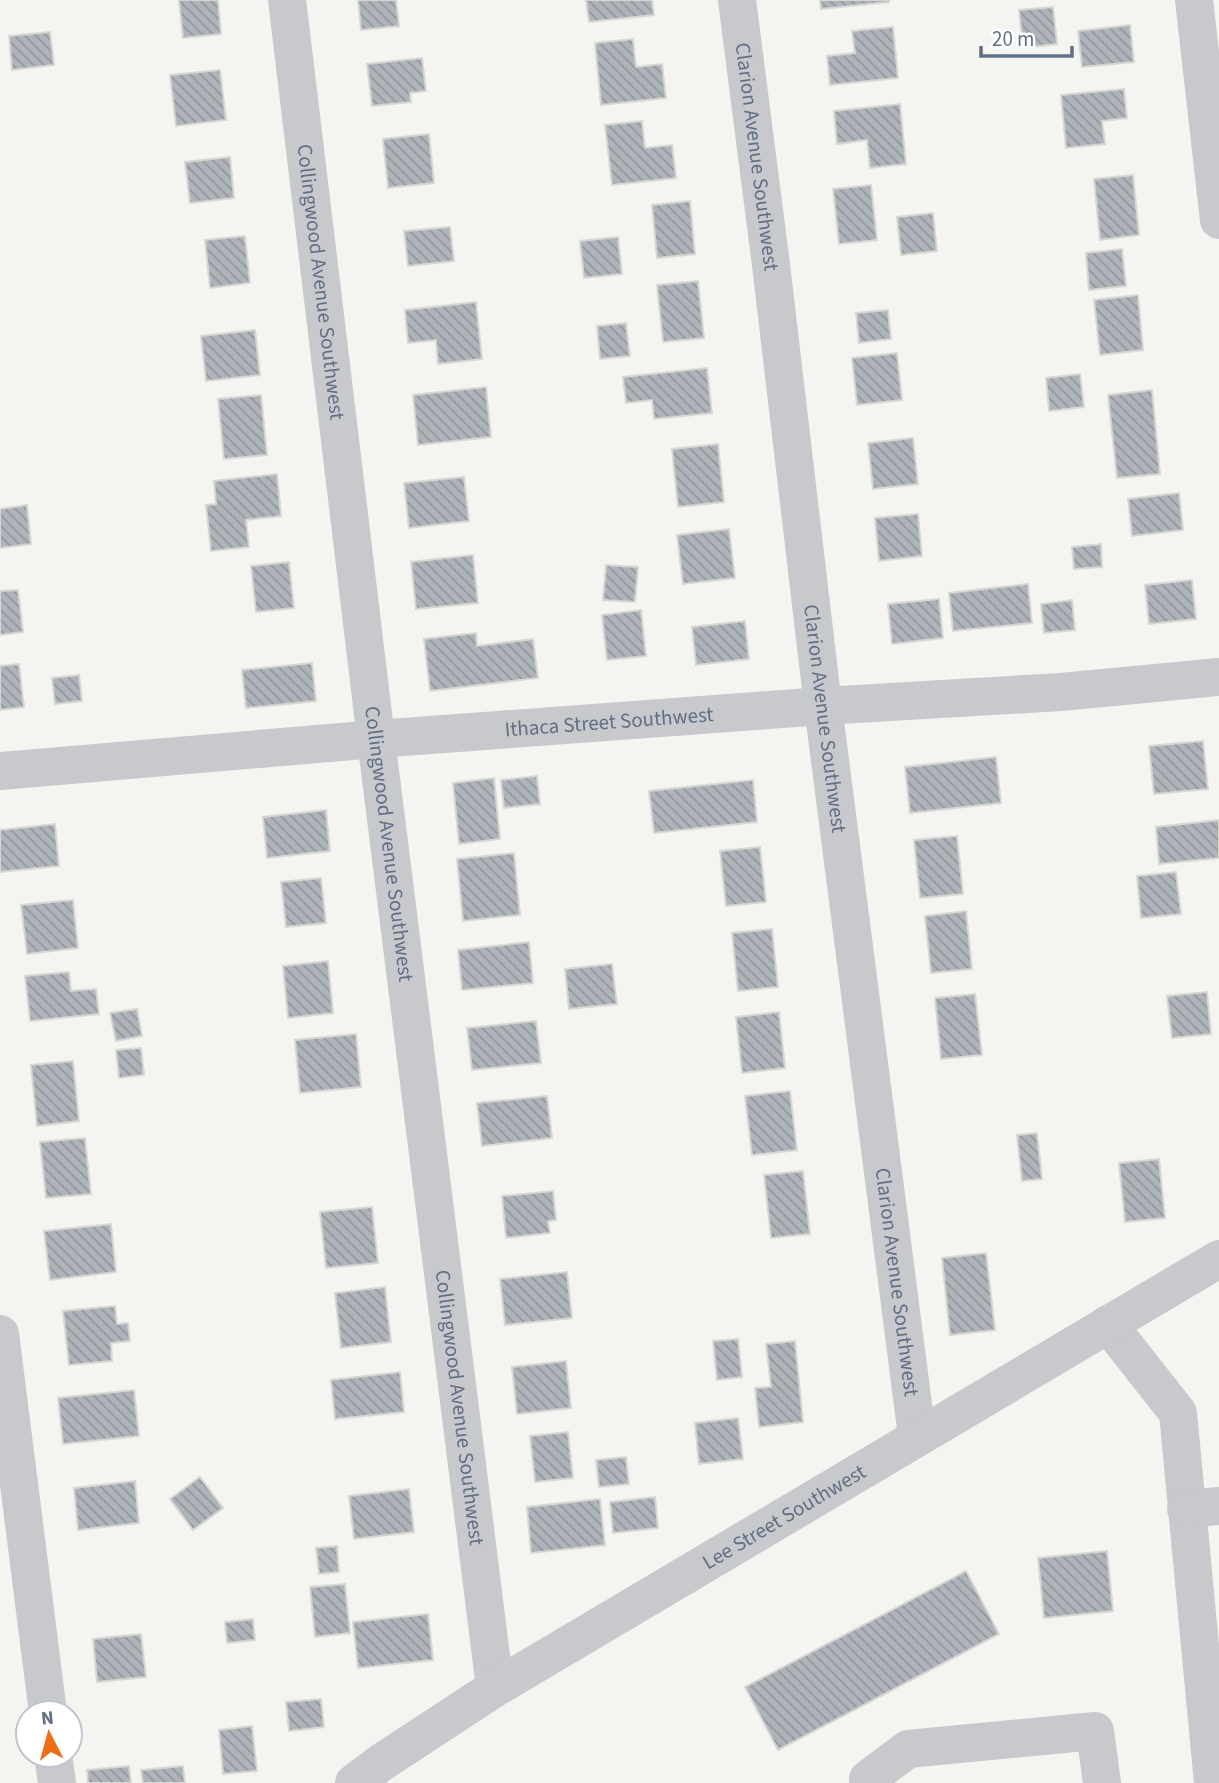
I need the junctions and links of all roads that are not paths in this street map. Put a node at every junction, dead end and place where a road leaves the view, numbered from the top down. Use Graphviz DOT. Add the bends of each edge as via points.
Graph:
graph roads {
  1 [pos="287,0"];
  2 [pos="737,0"];
  3 [pos="1194,0"];
  4 [pos="1219,220"];
  5 [pos="1219,677"];
  6 [pos="823,706"];
  7 [pos="376,739"];
  8 [pos="0,771"];
  9 [pos="1219,1259"];
  10 [pos="1108,1324"];
  11 [pos="0,1334"];
  12 [pos="917,1436"];
  13 [pos="1203,1507"];
  14 [pos="1206,1595"];
  15 [pos="495,1688"];
  16 [pos="46,1699"];
  17 [pos="354,1783"];
  18 [pos="868,1783"];
  19 [pos="1101,1783"];
  20 [pos="1213,1783"];
  1 -- 7 [label="street, Collingwood Avenue Southwest"];
  2 -- 6 [label="street, Clarion Avenue Southwest"];
  3 -- 4 [label="street"];
  5 -- 6 [label="street, Ithaca Street Southwest"];
  6 -- 7 [label="street, Ithaca Street Southwest"];
  6 -- 12 [label="street, Clarion Avenue Southwest"];
  7 -- 8 [label="street, Ithaca Street Southwest"];
  7 -- 15 [label="street, Collingwood Avenue Southwest"];
  9 -- 10 [label="street, Lee Street Southwest"];
  10 -- 12 [label="street, Lee Street Southwest"];
  10 -- 13 [label="street" via="1178,1413"];
  11 -- 16 [label="street"];
  12 -- 15 [label="street, Lee Street Southwest"];
  13 -- 14 [label="street"];
  14 -- 20 [label="street"];
  15 -- 17 [label="street, Lee Street Southwest"];
  18 -- 19 [label="street" via="867,1779 908,1749 1095,1731"];
}
